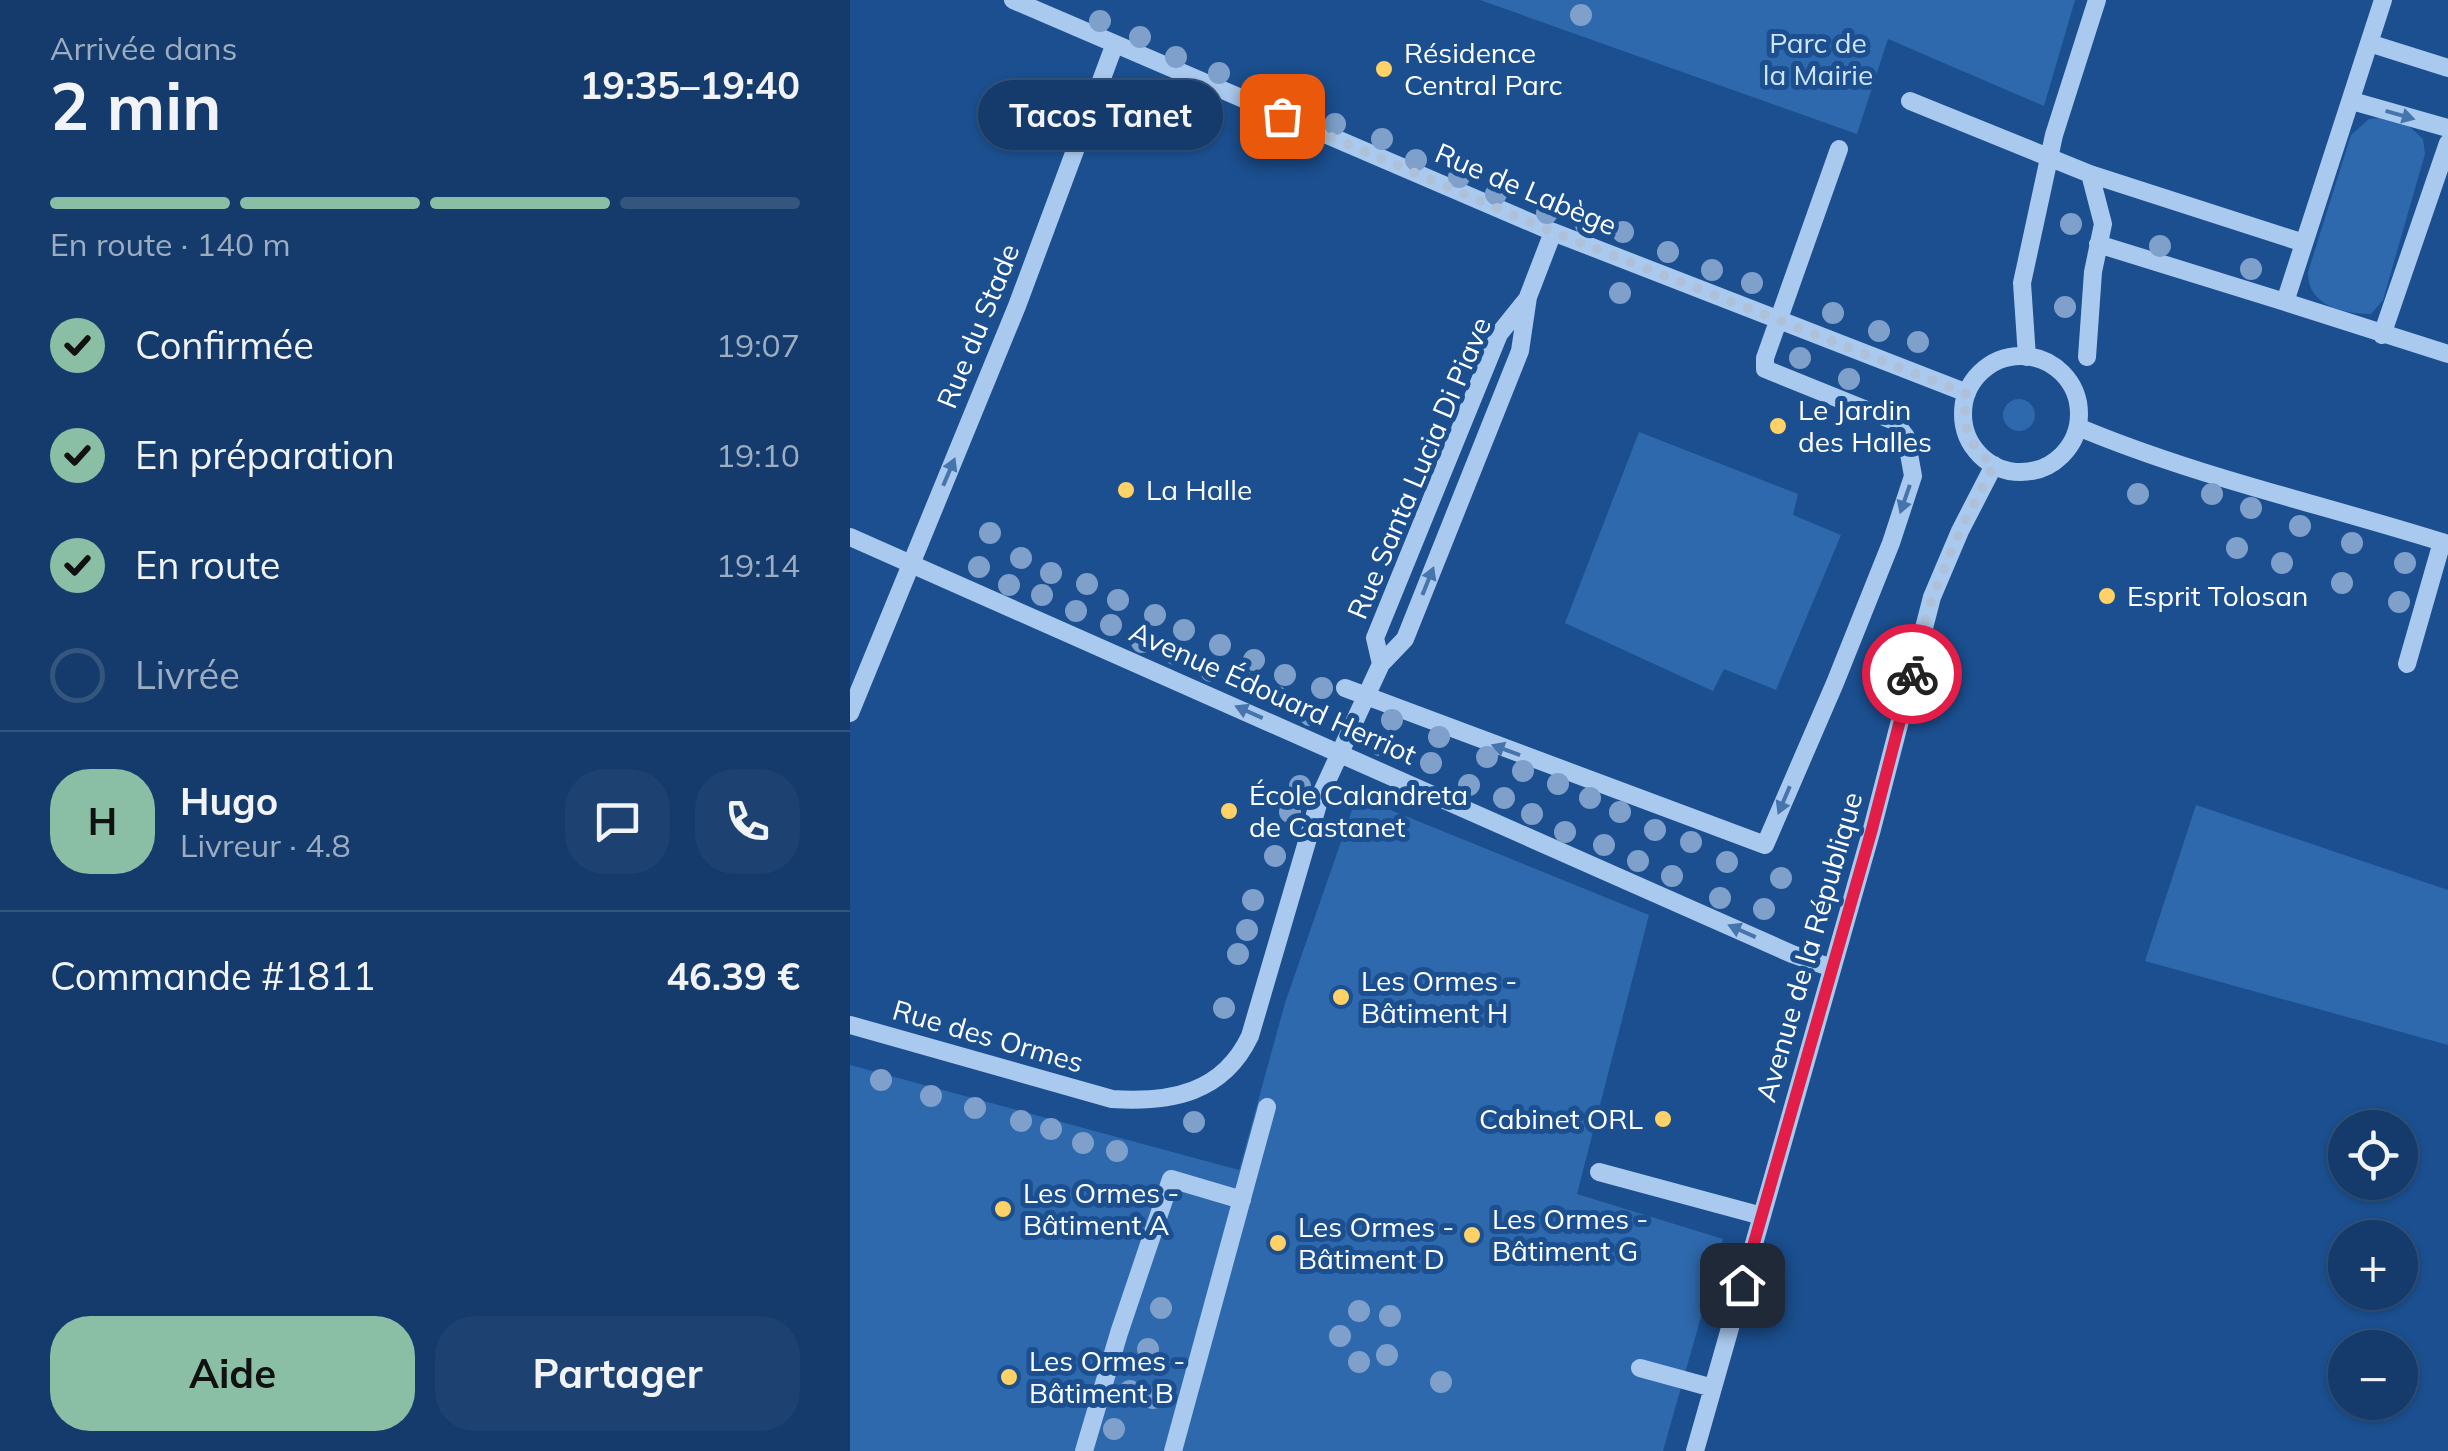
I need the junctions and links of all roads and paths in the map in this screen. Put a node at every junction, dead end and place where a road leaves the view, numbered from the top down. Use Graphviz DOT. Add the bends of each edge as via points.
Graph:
graph roads {
  1 [pos="1014,0"];
  2 [pos="2097,0"];
  3 [pos="2384,0"];
  4 [pos="2369,43"];
  5 [pos="1114,46"];
  6 [pos="2448,68"];
  7 [pos="1910,101"];
  8 [pos="2352,101"];
  9 [pos="2448,128"];
  10 [pos="2448,143"];
  11 [pos="1840,149"];
  12 [pos="2048,157"];
  13 [pos="2090,174"];
  14 [pos="1553,232"];
  15 [pos="2304,243"];
  16 [pos="2098,244"];
  17 [pos="1528,298"];
  18 [pos="2285,302"];
  19 [pos="1780,322"];
  20 [pos="2382,335"];
  21 [pos="2448,354"];
  22 [pos="2027,356"];
  23 [pos="2087,357"];
  24 [pos="1967,394"];
  25 [pos="2078,426"];
  26 [pos="1994,465"];
  27 [pos="850,537"];
  28 [pos="2445,543"];
  29 [pos="912,562"];
  30 [pos="1381,664"];
  31 [pos="2408,664"];
  32 [pos="1346,688"];
  33 [pos="1365,698"];
  34 [pos="850,713"];
  35 [pos="1338,752"];
  36 [pos="1832,968"];
  37 [pos="850,1025"];
  38 [pos="1267,1107"];
  39 [pos="1600,1172"];
  40 [pos="1242,1200"];
  41 [pos="1762,1216"];
  42 [pos="1640,1368"];
  43 [pos="1713,1388"];
  44 [pos="1084,1451"];
  45 [pos="1172,1451"];
  46 [pos="1695,1451"];
  1 -- 5 [label="street, Rue de Labège"];
  2 -- 12 [label="street"];
  3 -- 4 [label="street"];
  4 -- 6 [label="street"];
  4 -- 8 [label="street"];
  5 -- 14 [label="street, Rue de Labège"];
  29 -- 5 [label="street, Rue du Stade, one-way"];
  7 -- 12 [label="street"];
  8 -- 9 [label="street, one-way"];
  8 -- 15 [label="street"];
  10 -- 20 [label="street"];
  11 -- 19 [label="street"];
  12 -- 13 [label="street"];
  12 -- 22 [label="street" via="2022,283"];
  13 -- 15 [label="street"];
  13 -- 16 [label="street" via="2103,224"];
  14 -- 17 [label="street, Rue Santa Lucia Di Piave"];
  14 -- 19 [label="street, Rue de Labège"];
  15 -- 18 [label="street"];
  16 -- 18 [label="street"];
  16 -- 23 [label="street"];
  30 -- 17 [label="street, Rue Santa Lucia Di Piave, one-way" via="1404,639 1480,453 1520,350"];
  17 -- 30 [label="street, Rue Santa Lucia Di Piave" via="1500,334 1375,638"];
  18 -- 20 [label="street"];
  19 -- 24 [label="street, Rue de Labège"];
  19 -- 33 [label="street, one-way" via="1765,369 1894,421 1906,437 1913,476 1764,846"];
  20 -- 21 [label="street"];
  22 -- 24 [label="street" via="1984,369"];
  22 -- 25 [label="street" via="2062,373 2079,407"];
  24 -- 26 [label="street" via="1967,435"];
  25 -- 26 [label="street" via="2072,443 2046,467 2029,472"];
  25 -- 28 [label="street"];
  26 -- 36 [label="street, Avenue de la République" via="1932,597"];
  27 -- 29 [label="street"];
  28 -- 31 [label="street"];
  29 -- 34 [label="street, Rue du Stade"];
  35 -- 29 [label="street, Avenue Édouard Herriot, one-way"];
  30 -- 33 [label="street, Rue Santa Lucia Di Piave"];
  32 -- 33 [label="street"];
  33 -- 35 [label="street, Rue Santa Lucia Di Piave"];
  36 -- 35 [label="street, Avenue Édouard Herriot, one-way"];
  35 -- 37 [label="street, Rue des Ormes" via="1250,1036 1239,1060 1206,1084 1172,1098 1112,1099"];
  36 -- 41 [label="street, Avenue de la République"];
  38 -- 40 [label="street"];
  39 -- 41 [label="street"];
  40 -- 44 [label="street" via="1170,1179"];
  40 -- 45 [label="street"];
  41 -- 43 [label="street, Avenue de la République"];
  42 -- 43 [label="street"];
  43 -- 46 [label="street, Avenue de la République"];
}
